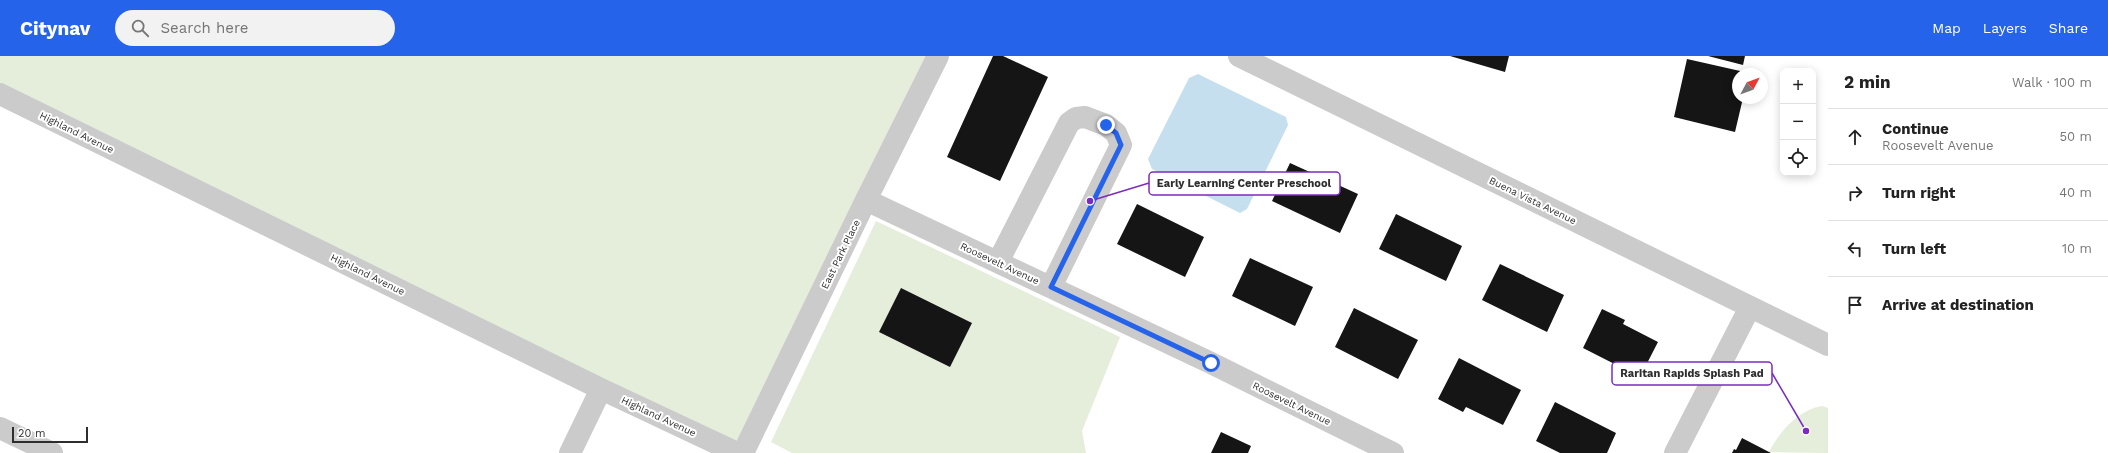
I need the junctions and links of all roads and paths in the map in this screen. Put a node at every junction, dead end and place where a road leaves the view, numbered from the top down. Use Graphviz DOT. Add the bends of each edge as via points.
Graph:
graph roads {
  1 [pos="938,56"];
  2 [pos="1238,56"];
  3 [pos="0,94"];
  4 [pos="866,200"];
  5 [pos="998,262"];
  6 [pos="1051,287"];
  7 [pos="1750,307"];
  8 [pos="1828,345"];
  9 [pos="601,389"];
  10 [pos="0,428"];
  11 [pos="52,453"];
  12 [pos="570,453"];
  13 [pos="737,453"];
  14 [pos="743,453"];
  15 [pos="1393,453"];
  16 [pos="1675,453"];
  1 -- 4 [label="street, East Park Place"];
  2 -- 7 [label="street, Buena Vista Avenue"];
  3 -- 9 [label="street, Highland Avenue"];
  4 -- 5 [label="street, Roosevelt Avenue"];
  4 -- 14 [label="street, East Park Place"];
  5 -- 6 [label="street, Roosevelt Avenue"];
  5 -- 6 [label="street" via="1069,123 1076,118 1085,117 1106,125 1116,133 1121,145"];
  6 -- 15 [label="street, Roosevelt Avenue"];
  7 -- 8 [label="street, Buena Vista Avenue"];
  7 -- 16 [label="street"];
  9 -- 12 [label="street"];
  9 -- 13 [label="street, Highland Avenue"];
  10 -- 11 [label="street"];
}
